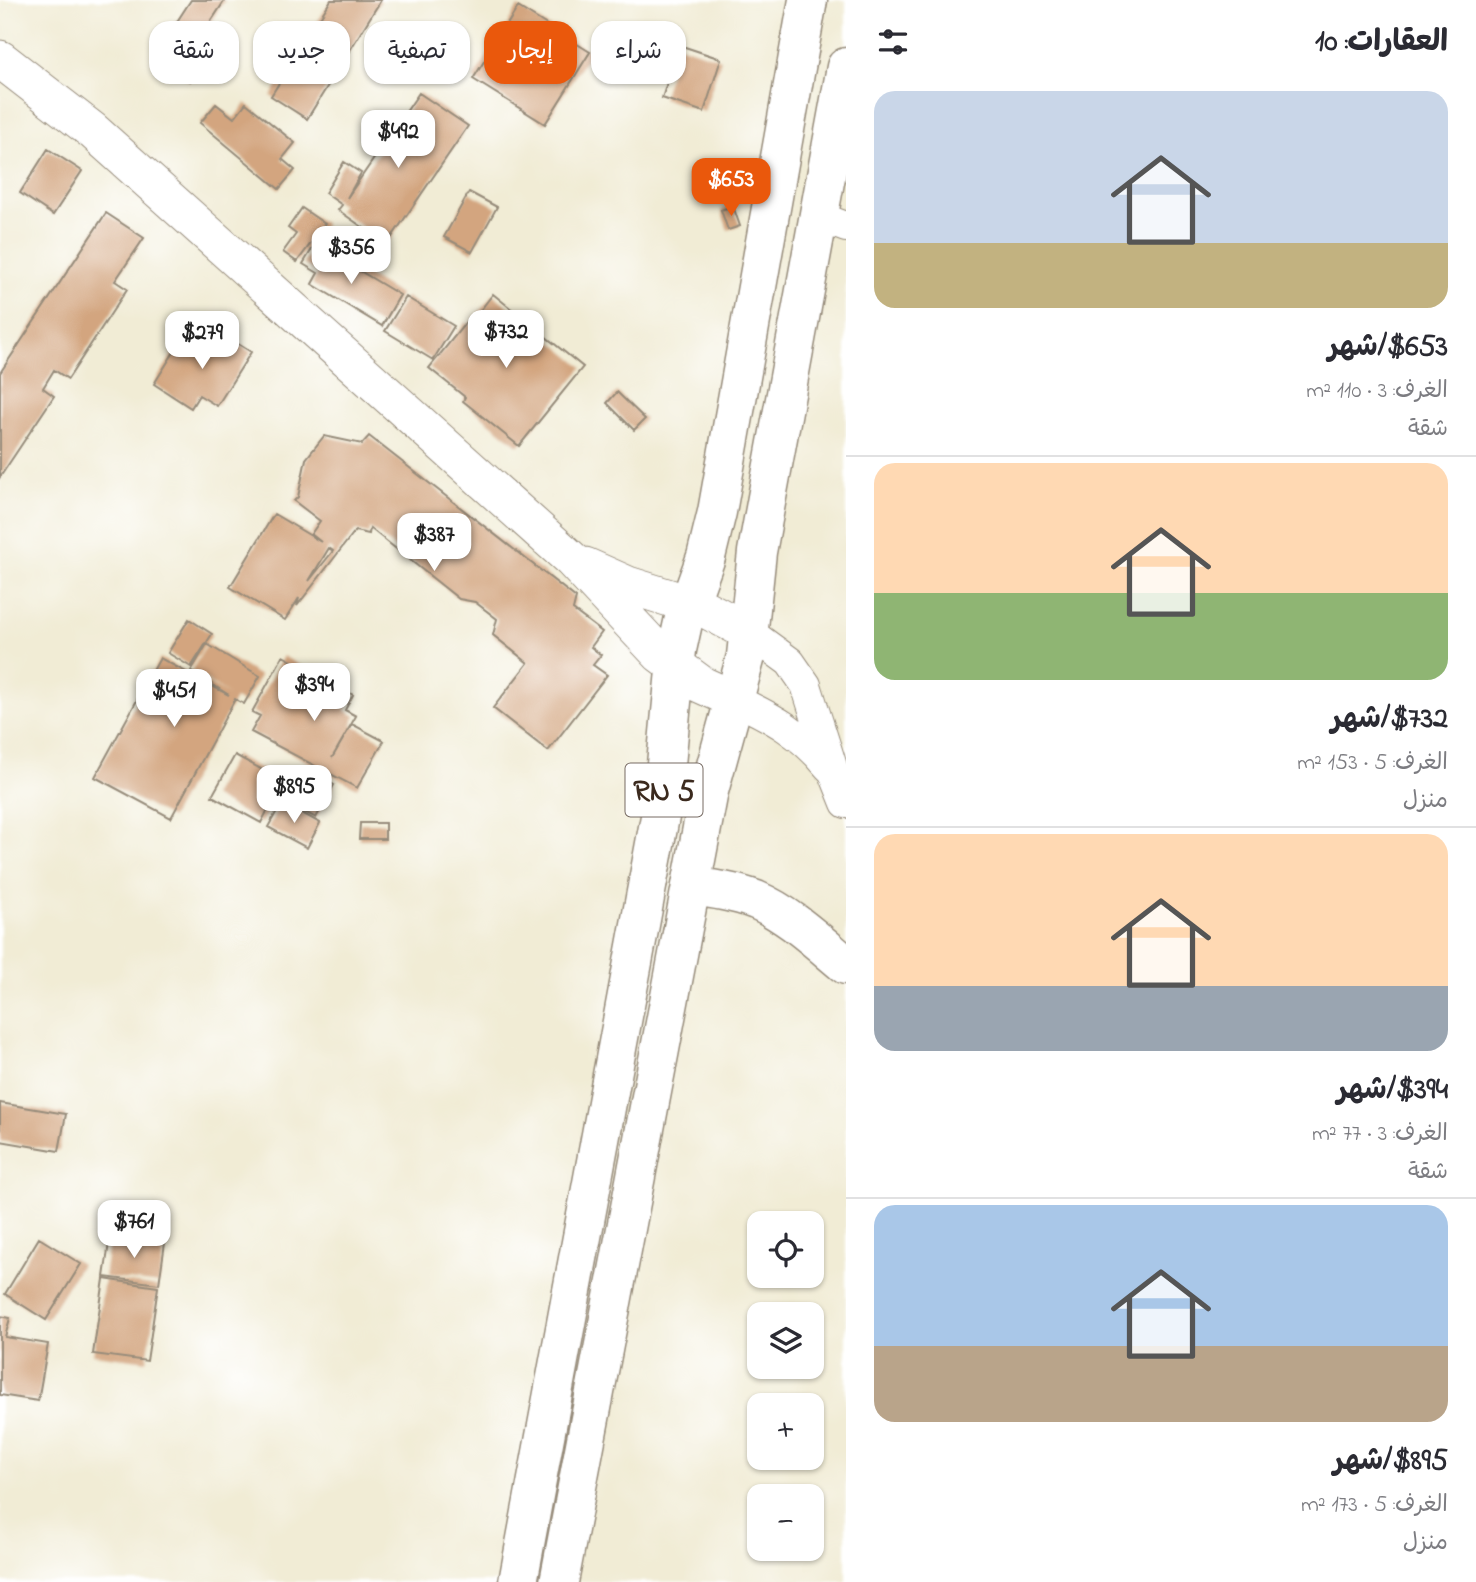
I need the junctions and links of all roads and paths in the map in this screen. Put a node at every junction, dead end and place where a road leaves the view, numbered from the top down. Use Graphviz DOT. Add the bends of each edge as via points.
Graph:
graph roads {
  1 [pos="808,0"];
  2 [pos="0,59"];
  3 [pos="846,67"];
  4 [pos="832,222"];
  5 [pos="572,560"];
  6 [pos="690,604"];
  7 [pos="749,632"];
  8 [pos="676,666"];
  9 [pos="735,700"];
  10 [pos="834,773"];
  11 [pos="846,803"];
  12 [pos="691,886"];
  13 [pos="846,965"];
  14 [pos="518,1582"];
  15 [pos="559,1582"];
  1 -- 6 [label="highway, RN 5" via="717,512"];
  2 -- 5 [label="main road" via="93,131"];
  3 -- 4 [label="highway, RN 5"];
  4 -- 7 [label="highway, RN 5" via="757,552"];
  5 -- 6 [label="main road"];
  5 -- 8 [label="main road"];
  6 -- 7 [label="main road"];
  6 -- 8 [label="highway, RN 5"];
  7 -- 9 [label="highway, RN 5"];
  7 -- 10 [label="street" via="798,672"];
  8 -- 9 [label="main road"];
  8 -- 14 [label="highway, RN 5" via="662,806"];
  9 -- 10 [label="street" via="789,727"];
  9 -- 12 [label="highway, RN 5" via="715,766"];
  10 -- 11 [label="street"];
  12 -- 13 [label="highway" via="758,901"];
  12 -- 15 [label="highway, RN 5"];
}
